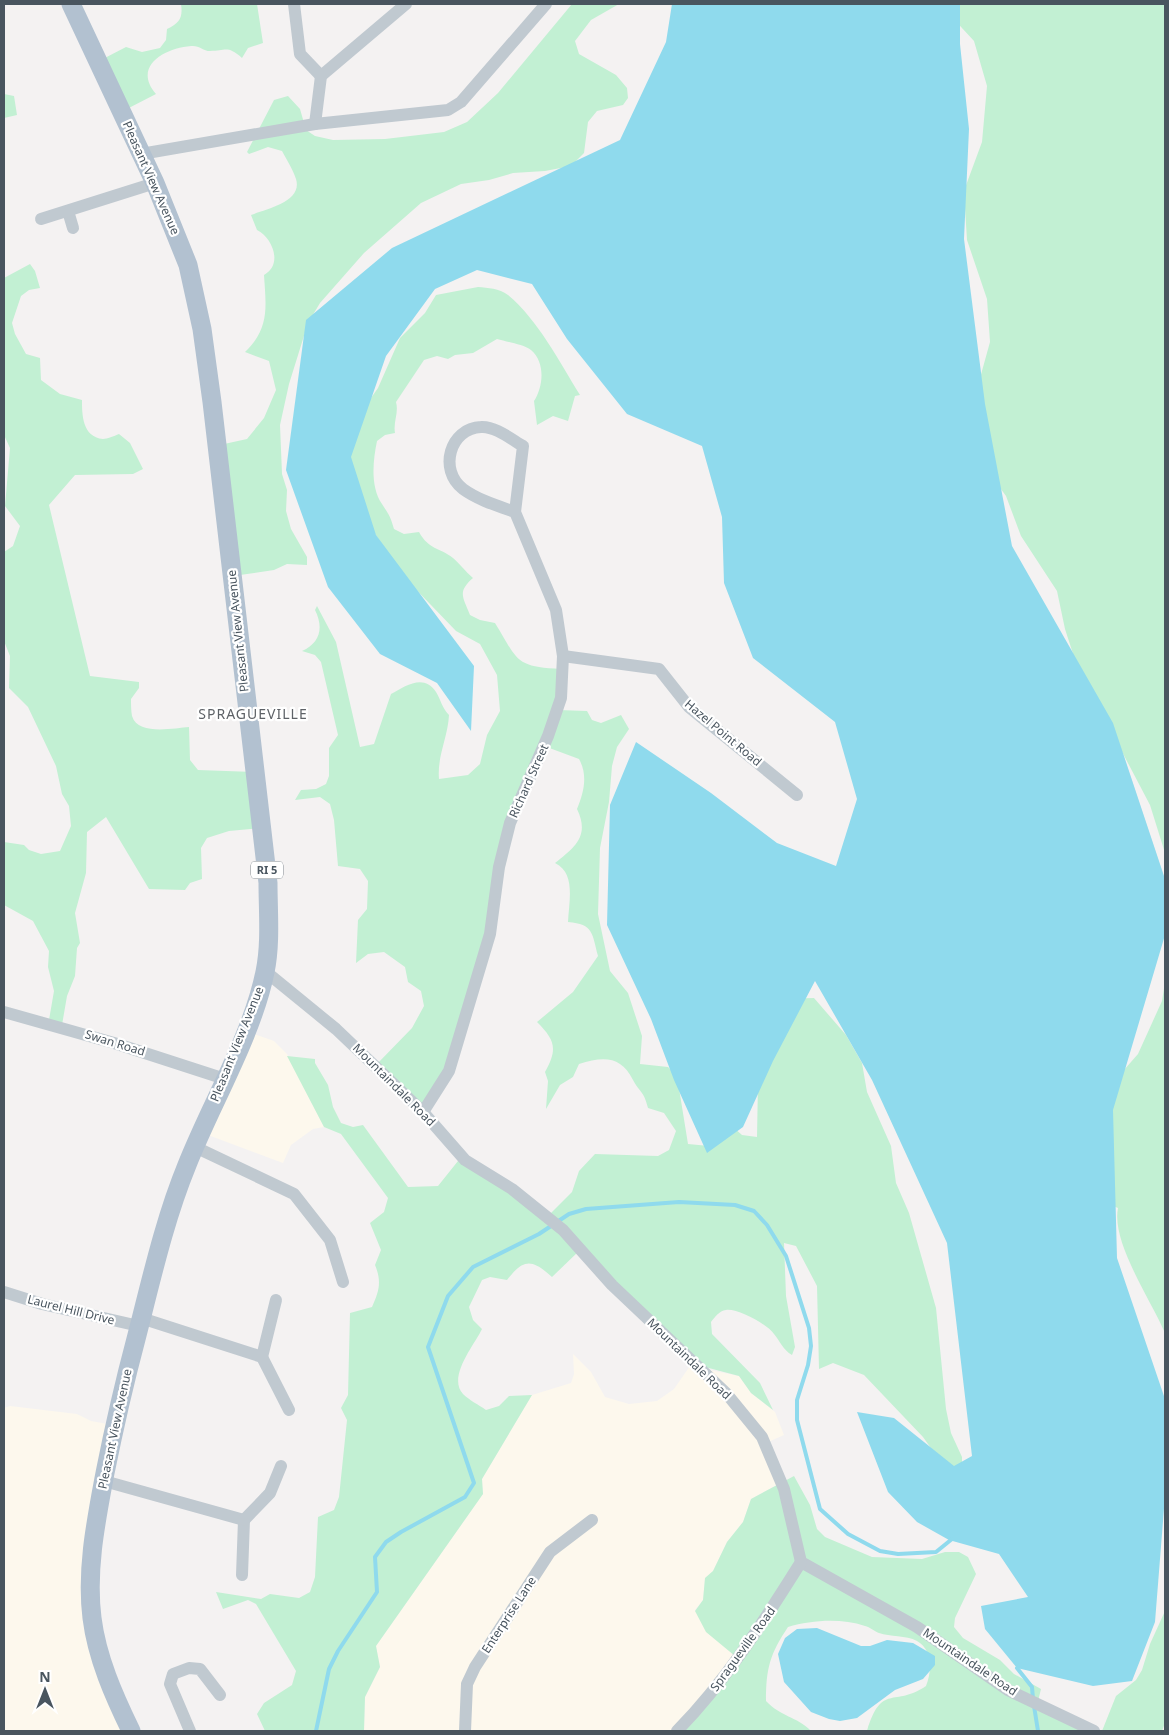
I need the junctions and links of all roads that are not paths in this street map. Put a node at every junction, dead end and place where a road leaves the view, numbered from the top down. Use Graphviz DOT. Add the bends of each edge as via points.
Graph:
graph roads {
  1 [pos="71,4"];
  2 [pos="294,4"];
  3 [pos="406,4"];
  4 [pos="546,4"];
  5 [pos="321,76"];
  6 [pos="315,124"];
  7 [pos="141,154"];
  8 [pos="156,183"];
  9 [pos="68,211"];
  10 [pos="41,219"];
  11 [pos="73,228"];
  12 [pos="515,512"];
  13 [pos="563,656"];
  14 [pos="797,795"];
  15 [pos="265,971"];
  16 [pos="4,1012"];
  17 [pos="225,1079"];
  18 [pos="424,1112"];
  19 [pos="195,1147"];
  20 [pos="343,1282"];
  21 [pos="4,1292"];
  22 [pos="276,1300"];
  23 [pos="140,1322"];
  24 [pos="262,1357"];
  25 [pos="289,1410"];
  26 [pos="281,1466"];
  27 [pos="104,1481"];
  28 [pos="244,1520"];
  29 [pos="592,1520"];
  30 [pos="801,1562"];
  31 [pos="242,1576"];
  32 [pos="220,1695"];
  33 [pos="131,1731"];
  34 [pos="190,1731"];
  35 [pos="465,1731"];
  36 [pos="678,1731"];
  37 [pos="1094,1731"];
  1 -- 7 [label="main road, Pleasant View Avenue / RI 5"];
  2 -- 5 [label="street" via="300,54"];
  3 -- 5 [label="street"];
  4 -- 6 [label="street" via="461,102 448,110"];
  5 -- 6 [label="street"];
  6 -- 7 [label="street"];
  7 -- 8 [label="main road, Pleasant View Avenue / RI 5"];
  8 -- 9 [label="street"];
  8 -- 15 [label="main road, Pleasant View Avenue / RI 5" via="188,265 202,329 263,827 269,930"];
  9 -- 10 [label="street"];
  9 -- 11 [label="street"];
  12 -- 12 [label="street, Richard Street" via="523,446 483,426 462,436 448,460 454,480 472,495"];
  12 -- 13 [label="street, Richard Street" via="556,610"];
  13 -- 14 [label="street, Hazel Point Road" via="659,669 689,707"];
  13 -- 18 [label="street, Richard Street" via="561,698 510,823 490,934 449,1071"];
  15 -- 17 [label="main road, Pleasant View Avenue / RI 5" via="254,1008"];
  15 -- 18 [label="street, Mountaindale Road" via="336,1029"];
  16 -- 17 [label="street, Swan Road"];
  17 -- 19 [label="main road, Pleasant View Avenue / RI 5"];
  18 -- 30 [label="street, Mountaindale Road" via="465,1160 512,1189 563,1230 612,1285 726,1393 762,1437 784,1489"];
  19 -- 20 [label="street" via="294,1194 330,1240"];
  19 -- 23 [label="main road, Pleasant View Avenue / RI 5" via="156,1257"];
  21 -- 23 [label="street, Laurel Hill Drive" via="42,1304"];
  22 -- 24 [label="street"];
  23 -- 24 [label="street, Laurel Hill Drive"];
  23 -- 27 [label="main road, Pleasant View Avenue / RI 5"];
  24 -- 25 [label="street"];
  26 -- 28 [label="street" via="270,1493"];
  27 -- 28 [label="street"];
  27 -- 33 [label="main road, Pleasant View Avenue / RI 5" via="94,1530 92,1618 101,1656"];
  28 -- 31 [label="street"];
  29 -- 35 [label="street, Enterprise Lane" via="550,1552 475,1667 468,1684"];
  30 -- 36 [label="street, Spragueville Road" via="772,1610 703,1705"];
  30 -- 37 [label="street, Mountaindale Road" via="917,1627 1008,1690"];
  32 -- 34 [label="street" via="200,1669 189,1668 173,1674 170,1684"];
}
